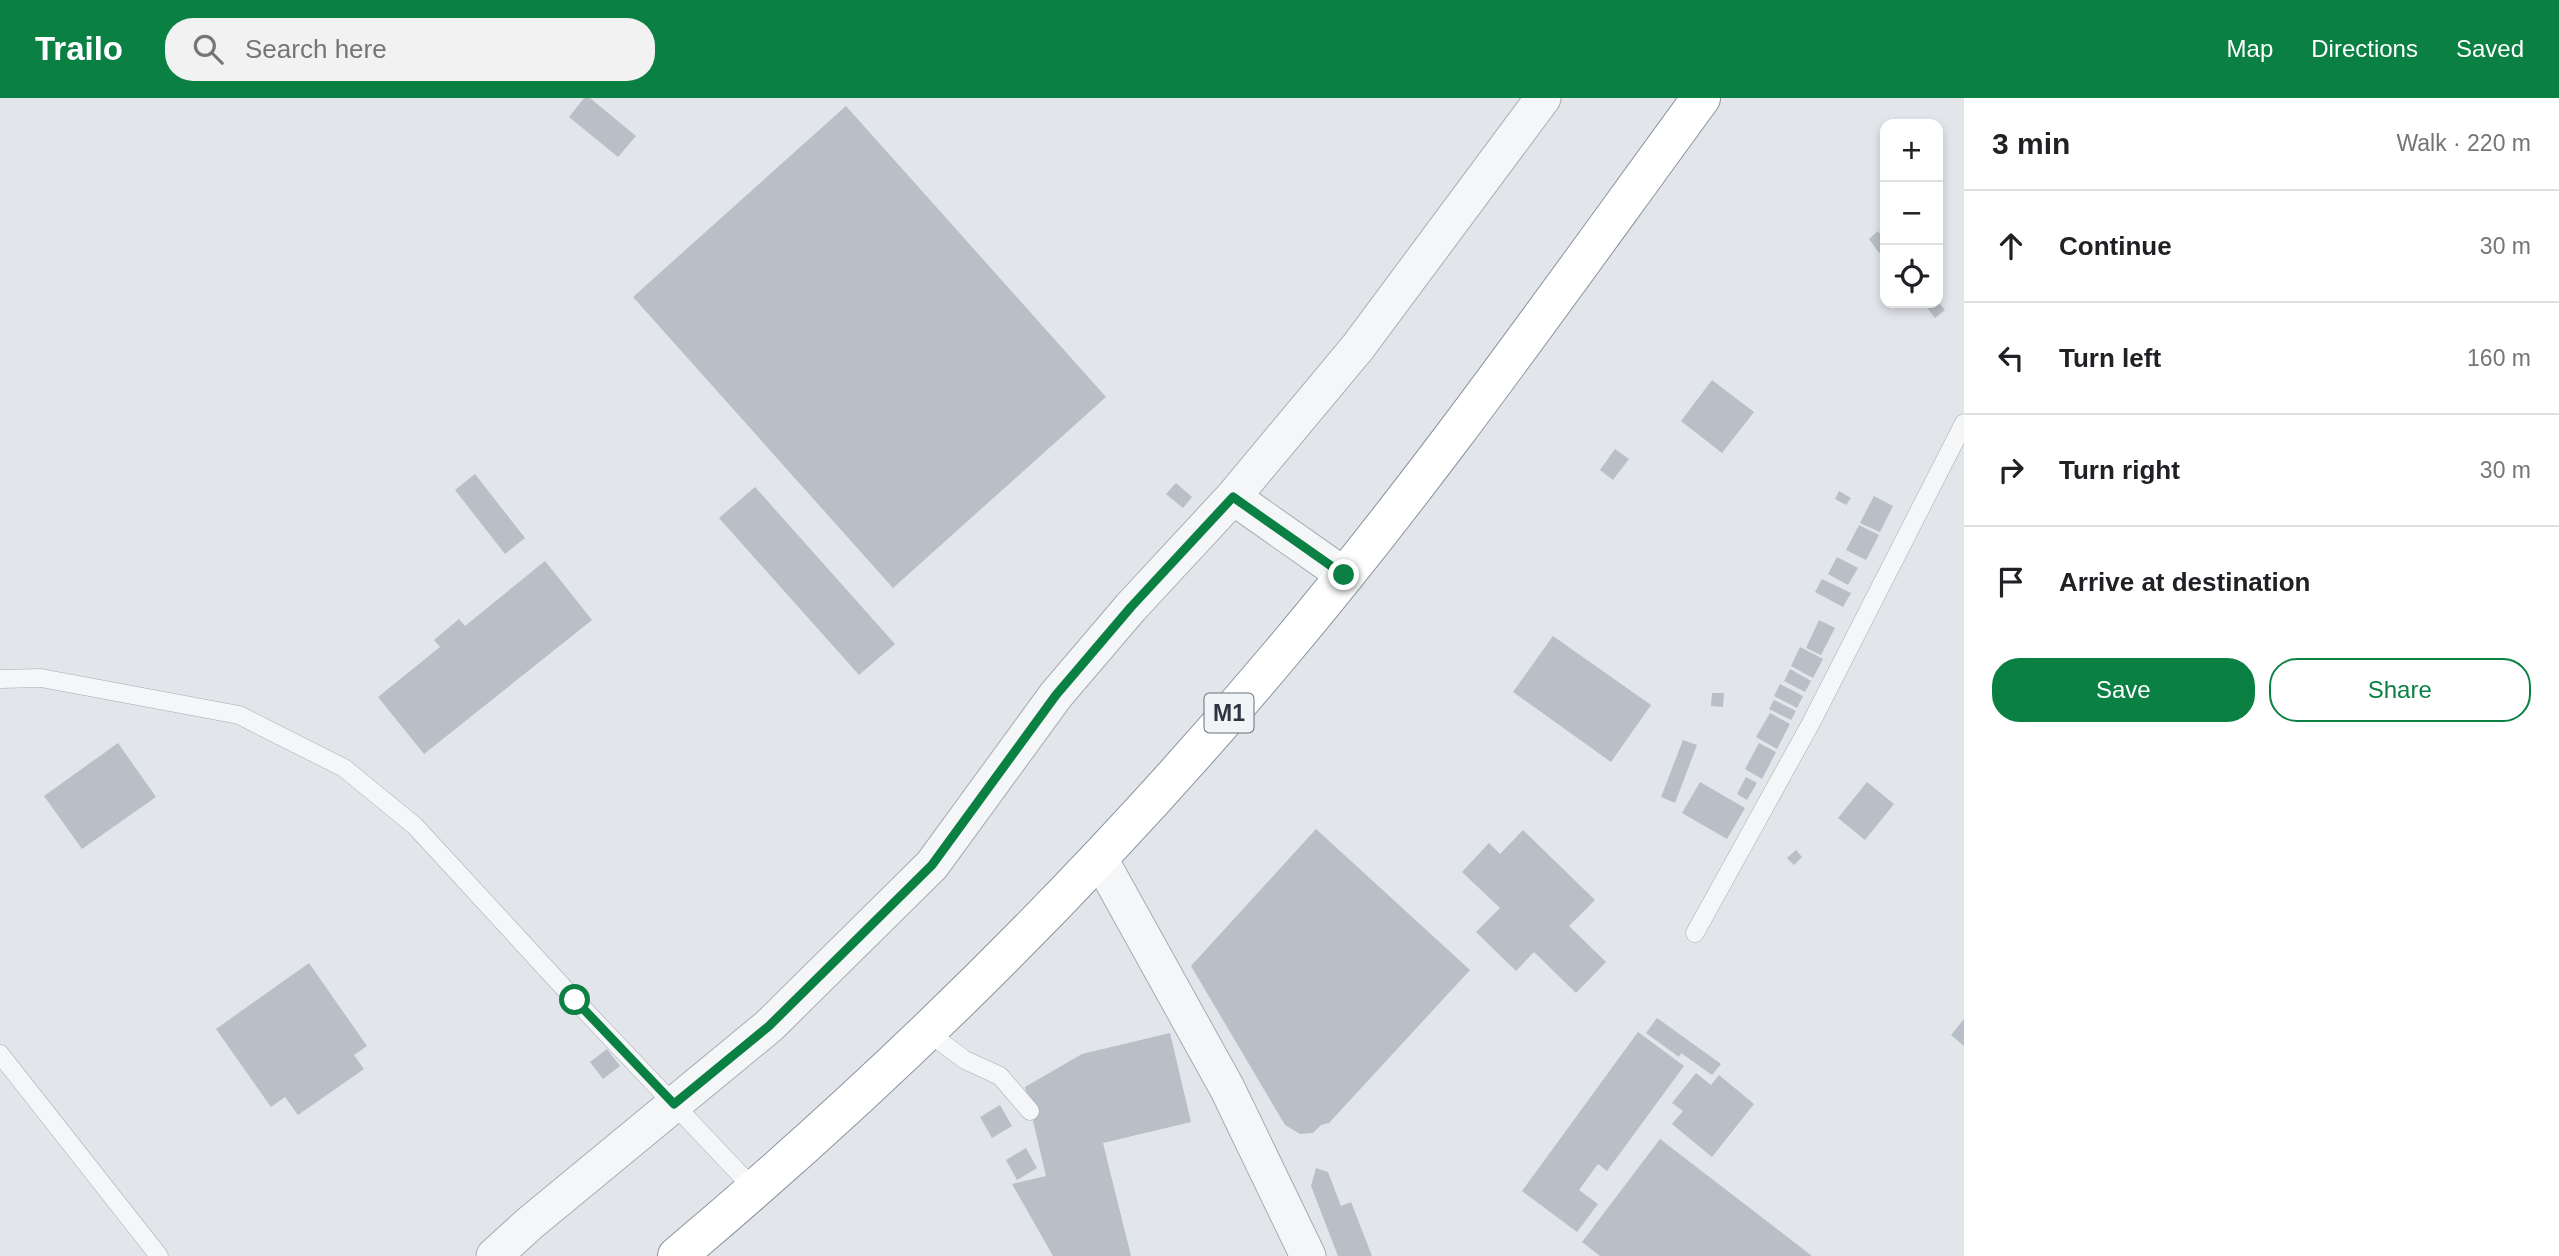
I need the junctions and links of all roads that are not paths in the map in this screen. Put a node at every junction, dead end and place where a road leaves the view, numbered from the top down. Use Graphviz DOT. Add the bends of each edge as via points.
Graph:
graph roads {
  1 [pos="1543,98"];
  2 [pos="1700,98"];
  3 [pos="1964,423"];
  4 [pos="1233,497"];
  5 [pos="1344,575"];
  6 [pos="0,679"];
  7 [pos="1099,857"];
  8 [pos="1695,933"];
  9 [pos="925,1030"];
  10 [pos="0,1054"];
  11 [pos="674,1104"];
  12 [pos="1030,1111"];
  13 [pos="755,1190"];
  14 [pos="159,1256"];
  15 [pos="494,1256"];
  16 [pos="677,1256"];
  17 [pos="1308,1256"];
  1 -- 4 [label="street" via="1358,348"];
  2 -- 5 [label="highway, M1" via="1457,432"];
  3 -- 8 [label="lane" via="1811,723"];
  4 -- 5 [label="street"];
  4 -- 11 [label="street" via="1056,695 932,865 769,1026"];
  5 -- 7 [label="highway, M1" via="1234,709"];
  6 -- 11 [label="lane" via="41,678 239,715 344,768 415,826"];
  7 -- 9 [label="highway, M1"];
  7 -- 17 [label="street" via="1227,1088"];
  9 -- 12 [label="lane" via="965,1060 1000,1076"];
  9 -- 13 [label="highway, M1"];
  10 -- 14 [label="lane"];
  11 -- 13 [label="lane"];
  11 -- 15 [label="street"];
  13 -- 16 [label="highway, M1"];
}
